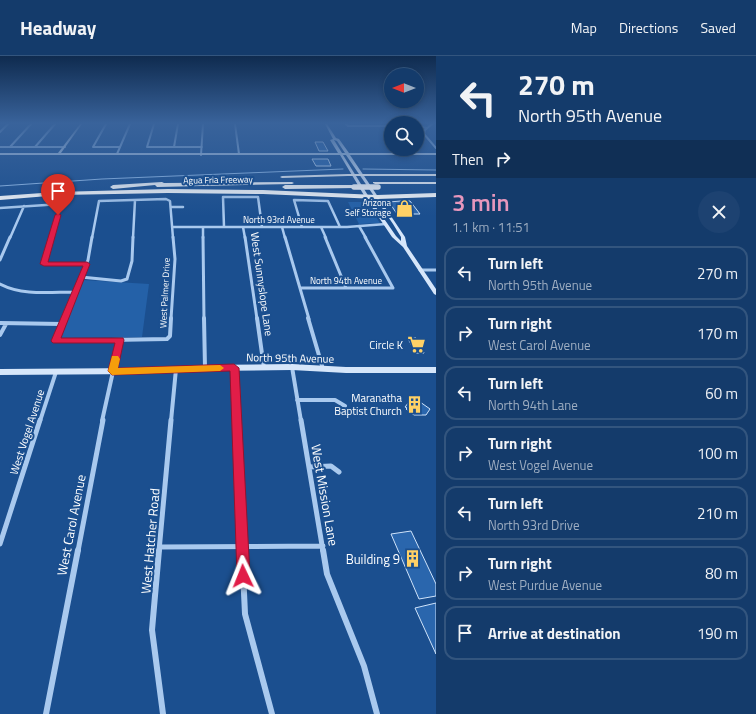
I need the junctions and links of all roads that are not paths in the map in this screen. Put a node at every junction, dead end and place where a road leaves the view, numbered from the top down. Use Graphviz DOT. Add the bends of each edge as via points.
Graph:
graph roads {
  1 [pos="341,154"];
  2 [pos="347,154"];
  3 [pos="190,155"];
  4 [pos="202,155"];
  5 [pos="207,155"];
  6 [pos="267,155"];
  7 [pos="281,155"];
  8 [pos="353,175"];
  9 [pos="362,175"];
  10 [pos="436,175"];
  11 [pos="436,183"];
  12 [pos="353,185"];
  13 [pos="377,185"];
  14 [pos="113,186"];
  15 [pos="436,188"];
  16 [pos="0,194"];
  17 [pos="56,194"];
  18 [pos="436,195"];
  19 [pos="367,196"];
  20 [pos="377,197"];
  21 [pos="0,198"];
  22 [pos="135,200"];
  23 [pos="24,206"];
  24 [pos="374,206"];
  25 [pos="171,207"];
  26 [pos="184,207"];
  27 [pos="0,208"];
  28 [pos="386,224"];
  29 [pos="395,224"];
  30 [pos="203,226"];
  31 [pos="359,226"];
  32 [pos="172,227"];
  33 [pos="224,227"];
  34 [pos="243,227"];
  35 [pos="262,227"];
  36 [pos="282,227"];
  37 [pos="302,227"];
  38 [pos="321,227"];
  39 [pos="340,227"];
  40 [pos="405,246"];
  41 [pos="0,260"];
  42 [pos="87,264"];
  43 [pos="420,270"];
  44 [pos="436,270"];
  45 [pos="81,277"];
  46 [pos="0,284"];
  47 [pos="300,288"];
  48 [pos="346,288"];
  49 [pos="74,292"];
  50 [pos="436,293"];
  51 [pos="0,324"];
  52 [pos="6,324"];
  53 [pos="62,324"];
  54 [pos="0,334"];
  55 [pos="120,340"];
  56 [pos="292,367"];
  57 [pos="205,368"];
  58 [pos="234,368"];
  59 [pos="264,368"];
  60 [pos="176,369"];
  61 [pos="323,369"];
  62 [pos="436,370"];
  63 [pos="112,371"];
  64 [pos="0,372"];
  65 [pos="56,372"];
  66 [pos="297,400"];
  67 [pos="345,406"];
  68 [pos="309,466"];
  69 [pos="339,472"];
  70 [pos="0,544"];
  71 [pos="323,546"];
  72 [pos="160,547"];
  73 [pos="242,547"];
  74 [pos="46,714"];
  75 [pos="163,714"];
  76 [pos="272,714"];
  77 [pos="377,714"];
  1 -- 8 [label="main road"];
  2 -- 9 [label="main road"];
  3 -- 4 [label="main road"];
  4 -- 5 [label="main road"];
  6 -- 7 [label="main road"];
  8 -- 9 [label="highway"];
  8 -- 14 [label="highway"];
  8 -- 19 [label="main road"];
  9 -- 10 [label="highway"];
  9 -- 20 [label="main road"];
  11 -- 13 [label="highway, Agua Fria Freeway"];
  12 -- 13 [label="highway, Agua Fria Freeway, bridge"];
  12 -- 14 [label="highway, Agua Fria Freeway" via="224,183"];
  12 -- 17 [label="highway, Agua Fria Freeway" via="196,187"];
  13 -- 15 [label="highway, Agua Fria Freeway"];
  14 -- 16 [label="highway, Agua Fria Freeway"];
  17 -- 19 [label="highway" via="199,191"];
  17 -- 21 [label="highway, Agua Fria Freeway"];
  18 -- 20 [label="highway"];
  19 -- 20 [label="highway"];
  19 -- 24 [label="main road"];
  20 -- 29 [label="main road"];
  22 -- 25 [label="street, West Palmer Drive" via="169,199"];
  22 -- 42 [label="street" via="99,202"];
  22 -- 45 [label="street" via="132,261 127,279"];
  23 -- 27 [label="street"];
  23 -- 41 [label="street"];
  23 -- 42 [label="street" via="61,204 44,264"];
  24 -- 28 [label="main road"];
  24 -- 29 [label="main road"];
  25 -- 26 [label="street"];
  25 -- 32 [label="street, West Palmer Drive"];
  28 -- 31 [label="street, North 93rd Avenue"];
  28 -- 40 [label="main road"];
  29 -- 40 [label="main road"];
  30 -- 32 [label="street, North 93rd Avenue"];
  30 -- 33 [label="street, North 93rd Avenue"];
  30 -- 57 [label="street"];
  31 -- 39 [label="street, North 93rd Avenue"];
  31 -- 48 [label="street, North 94th Avenue" via="393,288"];
  32 -- 55 [label="street, West Palmer Drive" via="175,261 170,336 167,339"];
  33 -- 34 [label="street, North 93rd Avenue"];
  33 -- 35 [label="street" via="224,197 258,197"];
  34 -- 35 [label="street, North 93rd Avenue"];
  34 -- 59 [label="street, West Sunnyslope Lane"];
  35 -- 36 [label="street, North 93rd Avenue"];
  36 -- 37 [label="street, North 93rd Avenue"];
  36 -- 47 [label="street"];
  37 -- 38 [label="street, North 93rd Avenue"];
  37 -- 39 [label="street" via="294,200 328,201"];
  38 -- 39 [label="street, North 93rd Avenue"];
  38 -- 48 [label="street"];
  40 -- 43 [label="main road"];
  42 -- 45 [label="street"];
  43 -- 44 [label="street"];
  43 -- 50 [label="main road"];
  45 -- 49 [label="street"];
  46 -- 49 [label="street" via="17,291"];
  47 -- 48 [label="street, North 94th Avenue"];
  47 -- 61 [label="street"];
  49 -- 53 [label="street"];
  51 -- 52 [label="street"];
  52 -- 53 [label="street"];
  52 -- 54 [label="street"];
  53 -- 55 [label="street" via="56,341"];
  55 -- 63 [label="street, West Carol Avenue"];
  56 -- 59 [label="main road, North 95th Avenue"];
  56 -- 61 [label="main road, North 95th Avenue"];
  56 -- 66 [label="street, West Mission Lane"];
  57 -- 58 [label="main road, North 95th Avenue"];
  57 -- 60 [label="main road, North 95th Avenue"];
  58 -- 59 [label="main road, North 95th Avenue"];
  58 -- 73 [label="street"];
  60 -- 63 [label="main road, North 95th Avenue"];
  60 -- 72 [label="street, West Hatcher Road"];
  61 -- 62 [label="main road, North 95th Avenue"];
  63 -- 65 [label="main road, North 95th Avenue"];
  63 -- 74 [label="street, West Carol Avenue"];
  64 -- 65 [label="main road, North 95th Avenue"];
  65 -- 70 [label="street, West Vogel Avenue"];
  66 -- 67 [label="street" via="335,400"];
  66 -- 68 [label="street, West Mission Lane"];
  68 -- 69 [label="street" via="331,466"];
  68 -- 71 [label="street, West Mission Lane"];
  71 -- 73 [label="street"];
  71 -- 77 [label="street, West Mission Lane" via="327,574 364,666"];
  72 -- 73 [label="street"];
  72 -- 75 [label="street, West Hatcher Road" via="152,630"];
  73 -- 76 [label="street" via="245,614"];
}
